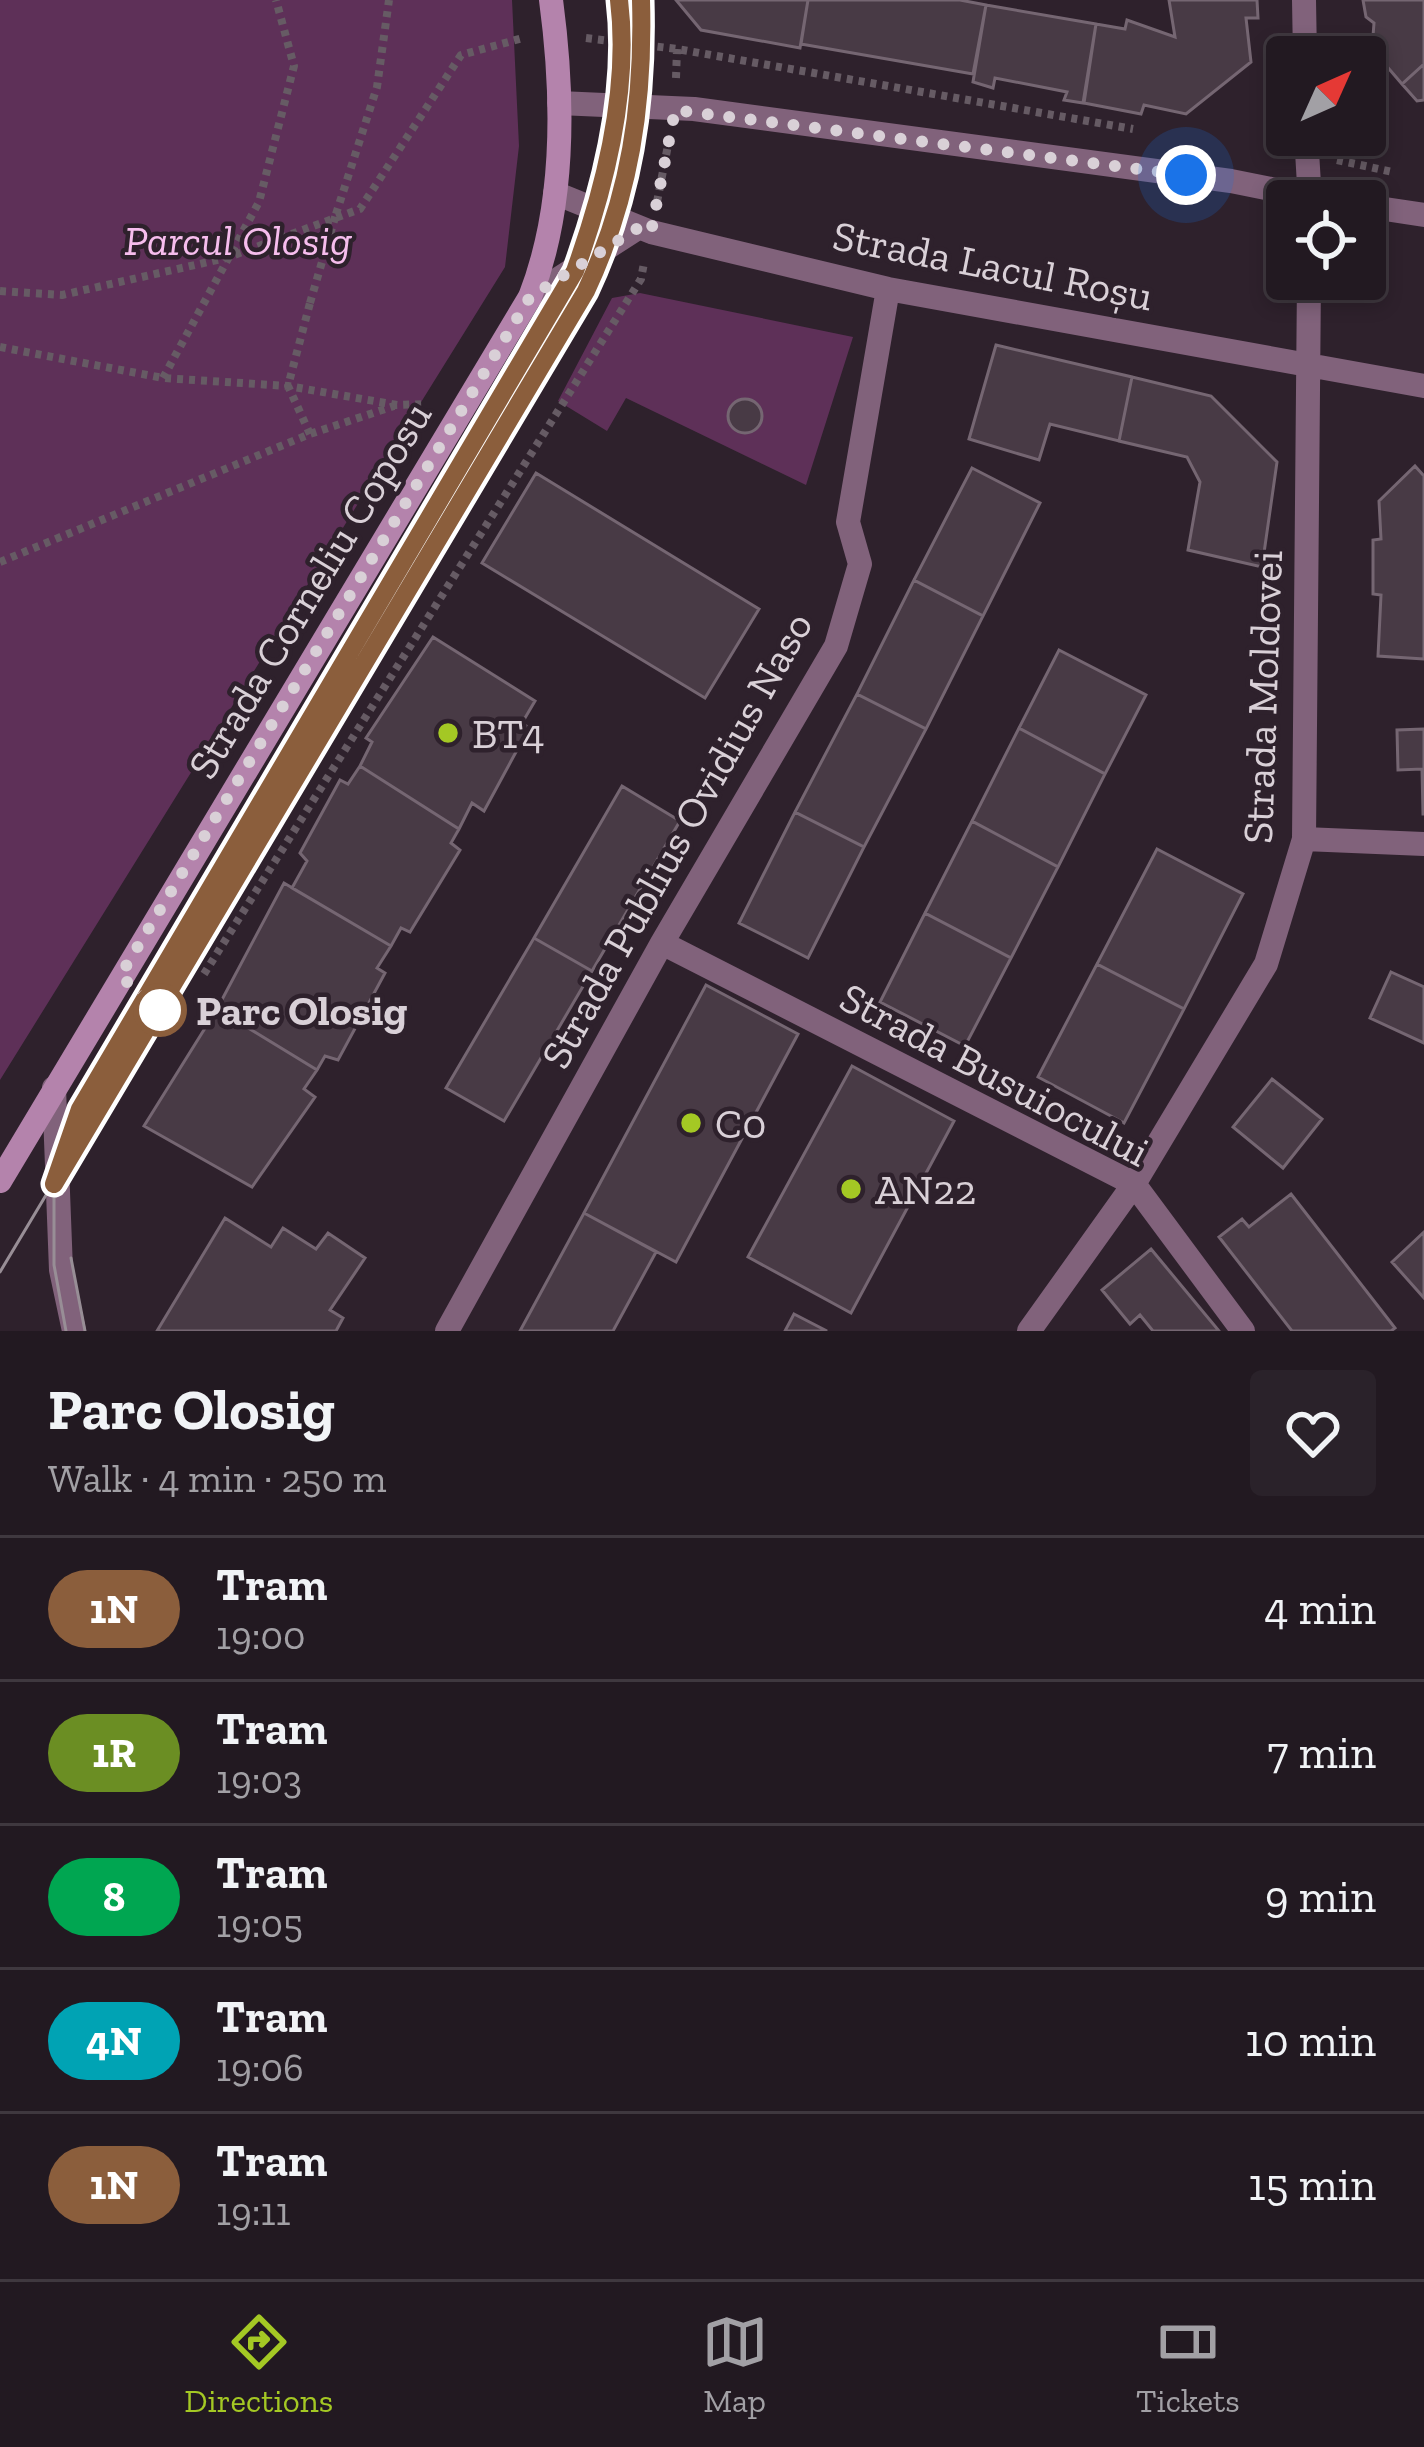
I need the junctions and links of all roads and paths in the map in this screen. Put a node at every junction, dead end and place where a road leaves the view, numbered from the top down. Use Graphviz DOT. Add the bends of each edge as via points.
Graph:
graph roads {
  1 [pos="276,0"];
  2 [pos="389,0"];
  3 [pos="550,0"];
  4 [pos="1304,0"];
  5 [pos="555,34"];
  6 [pos="1305,36"];
  7 [pos="677,49"];
  8 [pos="559,104"];
  9 [pos="675,110"];
  10 [pos="1154,133"];
  11 [pos="1266,190"];
  12 [pos="555,193"];
  13 [pos="1386,209"];
  14 [pos="1424,215"];
  15 [pos="644,230"];
  16 [pos="226,258"];
  17 [pos="888,289"];
  18 [pos="0,291"];
  19 [pos="530,297"];
  20 [pos="1309,300"];
  21 [pos="0,347"];
  22 [pos="1308,365"];
  23 [pos="163,378"];
  24 [pos="288,386"];
  25 [pos="1424,386"];
  26 [pos="469,404"];
  27 [pos="397,405"];
  28 [pos="310,434"];
  29 [pos="0,562"];
  30 [pos="1304,838"];
  31 [pos="1424,844"];
  32 [pos="662,943"];
  33 [pos="204,974"];
  34 [pos="54,1088"];
  35 [pos="0,1180"];
  36 [pos="1134,1184"];
  37 [pos="74,1331"];
  38 [pos="447,1331"];
  39 [pos="1029,1331"];
  40 [pos="1243,1331"];
  1 -- 16 [label="path" via="294,66 259,202"];
  2 -- 24 [label="path, bridge" via="376,87"];
  3 -- 5 [label="main road, Strada Corneliu Coposu"];
  4 -- 6 [label="street"];
  5 -- 7 [label="path"];
  5 -- 8 [label="main road, Strada Corneliu Coposu"];
  5 -- 16 [label="path" via="461,55 360,209"];
  7 -- 9 [label="path"];
  7 -- 10 [label="path"];
  8 -- 9 [label="street"];
  8 -- 12 [label="main road, Strada Corneliu Coposu"];
  9 -- 11 [label="street"];
  9 -- 15 [label="path"];
  12 -- 15 [label="street, Strada Lacul Roșu"];
  12 -- 19 [label="main road, Strada Corneliu Coposu"];
  13 -- 14 [label="street"];
  15 -- 17 [label="street, Strada Lacul Roșu"];
  15 -- 19 [label="street"];
  15 -- 33 [label="path" via="641,279"];
  16 -- 18 [label="path" via="62,295"];
  16 -- 23 [label="path"];
  17 -- 22 [label="street, Strada Lacul Roșu"];
  17 -- 32 [label="street, Strada Publius Ovidius Naso" via="848,522 860,564 836,646"];
  19 -- 26 [label="main road, Strada Corneliu Coposu"];
  20 -- 22 [label="street, Strada Moldovei"];
  21 -- 23 [label="path"];
  22 -- 25 [label="street, Strada Lacul Roșu"];
  22 -- 30 [label="street, Strada Moldovei"];
  23 -- 24 [label="path"];
  24 -- 27 [label="path"];
  24 -- 28 [label="path"];
  26 -- 27 [label="path"];
  26 -- 34 [label="main road, Strada Corneliu Coposu"];
  27 -- 28 [label="path"];
  28 -- 29 [label="path"];
  30 -- 31 [label="street"];
  30 -- 36 [label="street, Strada Moldovei" via="1266,964"];
  32 -- 36 [label="street, Strada Busuiocului"];
  32 -- 38 [label="street, Strada Publius Ovidius Naso"];
  34 -- 35 [label="main road, Strada Corneliu Coposu"];
  34 -- 37 [label="street" via="61,1270"];
  36 -- 39 [label="street, Strada Moldovei"];
  36 -- 40 [label="street, Strada Busuiocului"];
}
